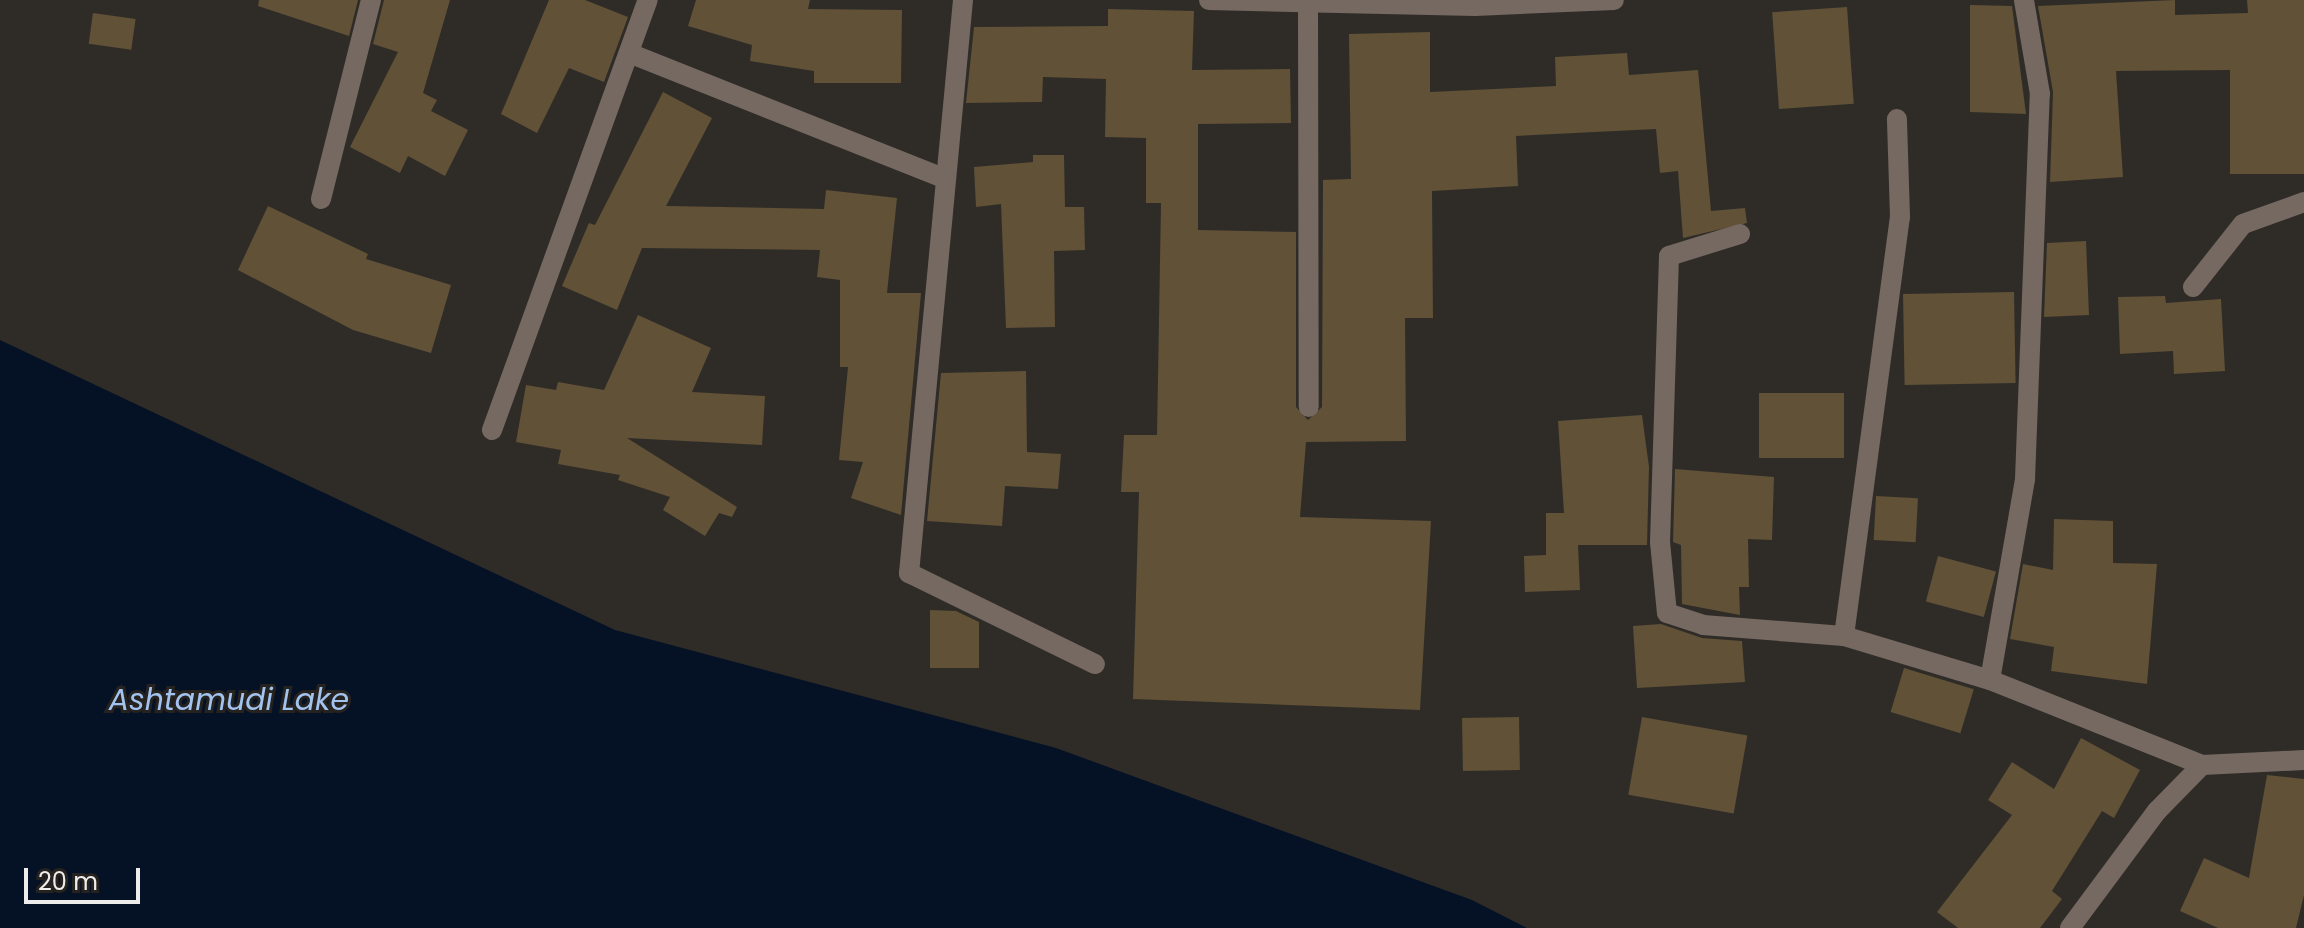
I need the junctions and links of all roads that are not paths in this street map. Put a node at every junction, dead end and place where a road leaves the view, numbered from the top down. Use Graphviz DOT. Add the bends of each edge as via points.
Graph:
graph roads {
  1 [pos="371,0"];
  2 [pos="648,0"];
  3 [pos="963,0"];
  4 [pos="1209,0"];
  5 [pos="1614,0"];
  6 [pos="2024,0"];
  7 [pos="1475,3"];
  8 [pos="1308,5"];
  9 [pos="629,53"];
  10 [pos="1897,119"];
  11 [pos="946,179"];
  12 [pos="321,199"];
  13 [pos="2304,202"];
  14 [pos="1740,234"];
  15 [pos="2193,287"];
  16 [pos="1309,407"];
  17 [pos="492,430"];
  18 [pos="1844,636"];
  19 [pos="1095,664"];
  20 [pos="1990,680"];
  21 [pos="2304,760"];
  22 [pos="2202,765"];
  23 [pos="2070,928"];
  1 -- 12 [label="street"];
  2 -- 9 [label="street"];
  3 -- 11 [label="street"];
  4 -- 8 [label="street"];
  5 -- 7 [label="street"];
  6 -- 20 [label="street" via="2040,94 2025,479"];
  7 -- 8 [label="street"];
  8 -- 16 [label="street"];
  9 -- 11 [label="street"];
  9 -- 17 [label="street"];
  10 -- 18 [label="street" via="1900,217"];
  11 -- 19 [label="street" via="909,573"];
  13 -- 15 [label="street" via="2243,224"];
  14 -- 18 [label="street" via="1669,256 1660,542 1667,613 1703,625"];
  18 -- 20 [label="street"];
  20 -- 22 [label="street"];
  21 -- 22 [label="street"];
  22 -- 23 [label="street" via="2157,811"];
}
